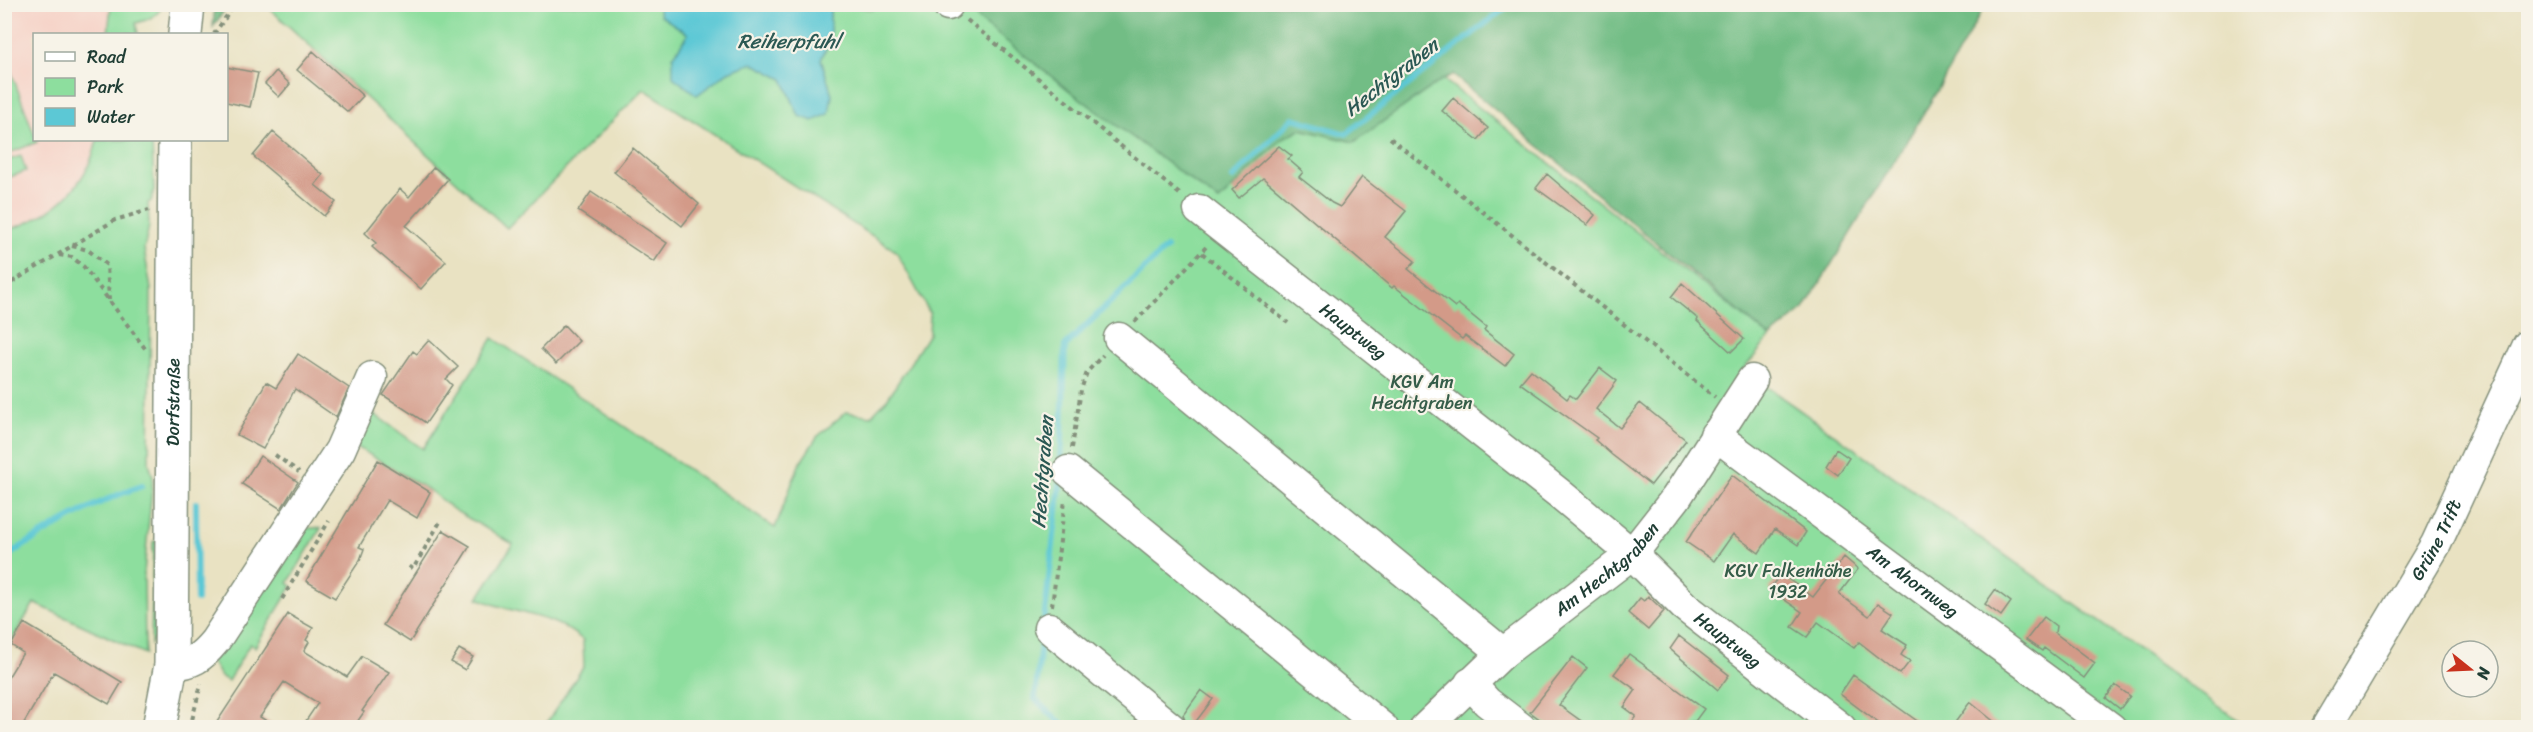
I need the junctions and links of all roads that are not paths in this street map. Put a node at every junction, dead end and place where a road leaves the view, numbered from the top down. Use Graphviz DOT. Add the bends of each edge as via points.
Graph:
graph roads {
  1 [pos="188,4"];
  2 [pos="185,33"];
  3 [pos="175,141"];
  4 [pos="1208,217"];
  5 [pos="1119,338"];
  6 [pos="2529,345"];
  7 [pos="372,376"];
  8 [pos="1752,380"];
  9 [pos="1715,435"];
  10 [pos="1068,471"];
  11 [pos="1632,554"];
  12 [pos="1049,628"];
  13 [pos="1503,653"];
  14 [pos="184,662"];
  15 [pos="1470,683"];
  16 [pos="159,728"];
  17 [pos="1171,728"];
  18 [pos="1383,728"];
  19 [pos="1425,728"];
  20 [pos="1521,728"];
  21 [pos="1841,728"];
  22 [pos="2111,728"];
  23 [pos="2326,728"];
  1 -- 2 [label="main road"];
  3 -- 14 [label="main road, Dorfstraße" via="174,480"];
  4 -- 11 [label="lane, Hauptweg"];
  5 -- 13 [label="lane"];
  6 -- 23 [label="lane, Grüne Trift" via="2436,544"];
  7 -- 14 [label="lane" via="340,450 215,641"];
  8 -- 9 [label="lane, Am Hechtgraben"];
  9 -- 11 [label="lane, Am Hechtgraben" via="1676,498"];
  9 -- 22 [label="lane, Am Ahornweg"];
  10 -- 18 [label="lane"];
  11 -- 13 [label="lane, Am Hechtgraben"];
  11 -- 21 [label="lane, Hauptweg" via="1684,606"];
  12 -- 17 [label="lane"];
  13 -- 15 [label="lane, Am Hechtgraben"];
  14 -- 16 [label="main road, Dorfstraße"];
  15 -- 19 [label="lane, Am Hechtgraben"];
  15 -- 20 [label="lane" via="1486,702"];
}
